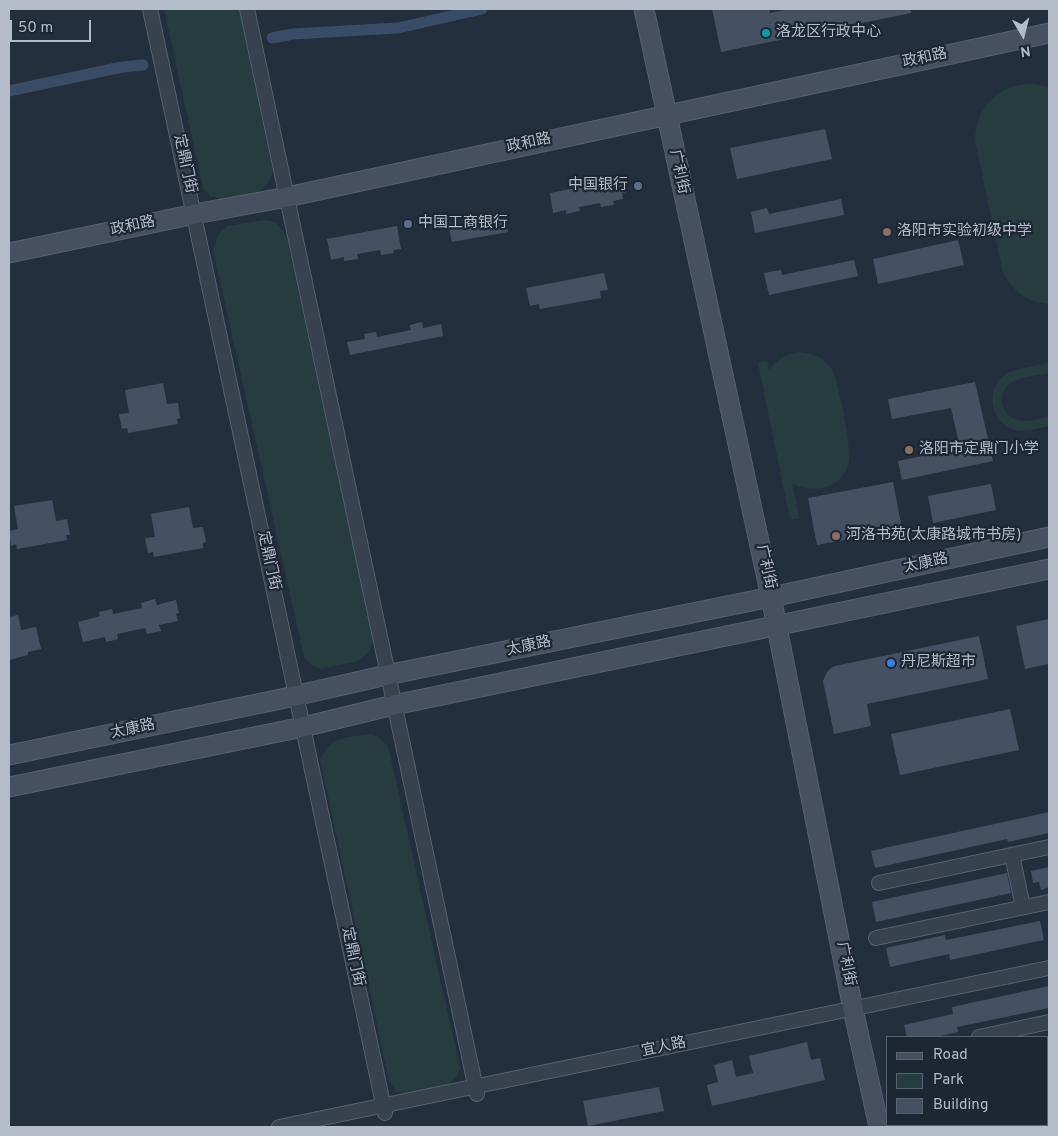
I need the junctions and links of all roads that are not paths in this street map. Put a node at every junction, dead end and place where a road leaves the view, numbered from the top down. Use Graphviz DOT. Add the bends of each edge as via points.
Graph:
graph roads {
  1 [pos="150,9"];
  2 [pos="247,9"];
  3 [pos="644,9"];
  4 [pos="653,9"];
  5 [pos="1049,33"];
  6 [pos="1049,44"];
  7 [pos="672,118"];
  8 [pos="288,201"];
  9 [pos="196,218"];
  10 [pos="9,252"];
  11 [pos="9,262"];
  12 [pos="1049,537"];
  13 [pos="1049,569"];
  14 [pos="776,596"];
  15 [pos="782,625"];
  16 [pos="387,675"];
  17 [pos="296,696"];
  18 [pos="394,705"];
  19 [pos="303,727"];
  20 [pos="9,755"];
  21 [pos="9,787"];
  22 [pos="1049,847"];
  23 [pos="1012,855"];
  24 [pos="879,883"];
  25 [pos="1049,902"];
  26 [pos="1023,907"];
  27 [pos="876,938"];
  28 [pos="1049,968"];
  29 [pos="1049,974"];
  30 [pos="859,1011"];
  31 [pos="1049,1022"];
  32 [pos="984,1036"];
  33 [pos="476,1091"];
  34 [pos="384,1109"];
  35 [pos="886,1114"];
  36 [pos="278,1127"];
  37 [pos="315,1127"];
  38 [pos="879,1127"];
  1 -- 9 [label="street, 定鼎门街"];
  2 -- 8 [label="street"];
  3 -- 7 [label="street, 广利街"];
  4 -- 7 [label="street, 广利街"];
  5 -- 7 [label="street, 政和路"];
  6 -- 7 [label="street, 政和路"];
  7 -- 8 [label="street, 政和路"];
  7 -- 14 [label="street, 广利街"];
  8 -- 9 [label="street, 政和路"];
  8 -- 16 [label="street"];
  9 -- 10 [label="street, 政和路"];
  9 -- 11 [label="street, 政和路"];
  9 -- 17 [label="street, 定鼎门街"];
  12 -- 14 [label="street, 太康路"];
  13 -- 15 [label="street, 太康路"];
  14 -- 15 [label="street, 广利街"];
  14 -- 16 [label="street, 太康路"];
  15 -- 18 [label="street, 太康路"];
  15 -- 30 [label="street, 广利街"];
  16 -- 17 [label="street, 太康路"];
  16 -- 18 [label="street"];
  17 -- 19 [label="street, 定鼎门街"];
  17 -- 20 [label="street, 太康路"];
  18 -- 19 [label="street, 太康路"];
  18 -- 33 [label="street"];
  19 -- 21 [label="street, 太康路"];
  19 -- 34 [label="street, 定鼎门街"];
  22 -- 23 [label="street"];
  23 -- 24 [label="street"];
  23 -- 26 [label="street"];
  25 -- 26 [label="street"];
  26 -- 27 [label="street"];
  28 -- 30 [label="street, 宜人路"];
  29 -- 30 [label="street, 宜人路"];
  30 -- 33 [label="street, 宜人路"];
  30 -- 35 [label="street, 广利街"];
  30 -- 38 [label="street, 广利街"];
  31 -- 32 [label="street"];
  33 -- 34 [label="street, 宜人路"];
  34 -- 36 [label="street, 宜人路"];
  34 -- 37 [label="street, 宜人路"];
}
